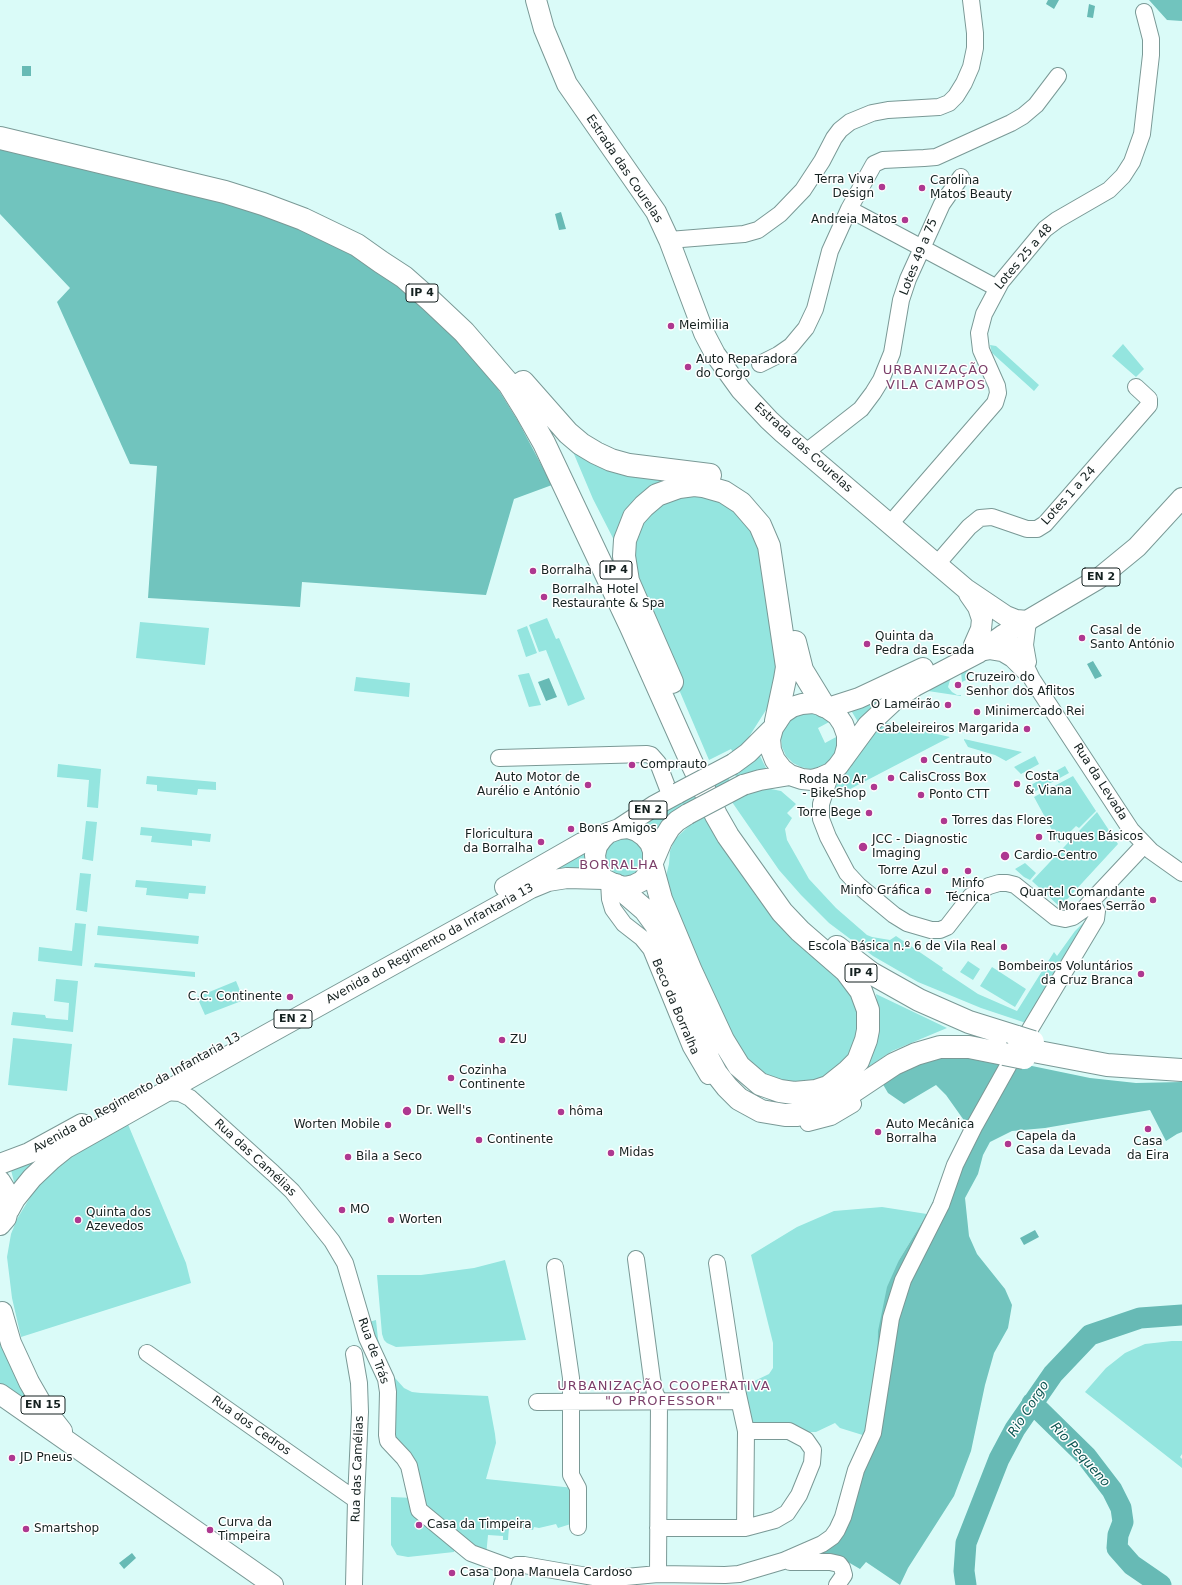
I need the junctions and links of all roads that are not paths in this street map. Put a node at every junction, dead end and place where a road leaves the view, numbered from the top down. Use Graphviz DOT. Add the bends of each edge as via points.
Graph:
graph roads {
  1 [pos="536,0"];
  2 [pos="971,0"];
  3 [pos="1144,12"];
  4 [pos="1058,76"];
  5 [pos="0,122"];
  6 [pos="0,138"];
  7 [pos="961,177"];
  8 [pos="849,209"];
  9 [pos="669,240"];
  10 [pos="921,247"];
  11 [pos="997,288"];
  12 [pos="760,364"];
  13 [pos="523,382"];
  14 [pos="1136,387"];
  15 [pos="806,452"];
  16 [pos="1182,498"];
  17 [pos="890,524"];
  18 [pos="937,564"];
  19 [pos="966,589"];
  20 [pos="992,607"];
  21 [pos="1028,621"];
  22 [pos="1003,635"];
  23 [pos="976,649"];
  24 [pos="1032,679"];
  25 [pos="826,707"];
  26 [pos="774,725"];
  27 [pos="499,758"];
  28 [pos="702,763"];
  29 [pos="837,765"];
  30 [pos="790,775"];
  31 [pos="675,795"];
  32 [pos="614,831"];
  33 [pos="1144,845"];
  34 [pos="742,855"];
  35 [pos="653,863"];
  36 [pos="1182,873"];
  37 [pos="610,882"];
  38 [pos="1091,902"];
  39 [pos="1020,1048"];
  40 [pos="1182,1060"];
  41 [pos="1182,1070"];
  42 [pos="198,1072"];
  43 [pos="872,1090"];
  44 [pos="165,1092"];
  45 [pos="204,1112"];
  46 [pos="5,1162"];
  47 [pos="0,1181"];
  48 [pos="3,1222"];
  49 [pos="319,1224"];
  50 [pos="636,1259"];
  51 [pos="717,1263"];
  52 [pos="555,1267"];
  53 [pos="1,1310"];
  54 [pos="147,1353"];
  55 [pos="354,1354"];
  56 [pos="0,1394"];
  57 [pos="571,1401"];
  58 [pos="659,1401"];
  59 [pos="739,1401"];
  60 [pos="537,1402"];
  61 [pos="746,1431"];
  62 [pos="116,1476"];
  63 [pos="356,1500"];
  64 [pos="578,1527"];
  65 [pos="658,1528"];
  66 [pos="745,1528"];
  67 [pos="783,1561"];
  68 [pos="512,1568"];
  69 [pos="658,1574"];
  70 [pos="841,1580"];
  71 [pos="354,1584"];
  72 [pos="273,1585"];
  73 [pos="502,1585"];
  1 -- 9 [label="main road, Estrada das Courelas" via="544,29 567,84 656,212"];
  2 -- 9 [label="street" via="975,48 971,68 956,96 949,102 938,107 872,113 850,122 834,138 803,190 780,214 758,230 744,234"];
  3 -- 11 [label="street, Lotes 25 a 48" via="1151,39 1151,55 1142,134 1130,167 1108,190 1045,229"];
  4 -- 8 [label="street" via="1031,109 1008,125 936,156 877,162"];
  5 -- 13 [label="highway, IP 4" via="231,178 266,189 329,215 385,246 434,284 487,336"];
  6 -- 34 [label="highway, IP 4" via="225,192 303,219 357,245 404,277 464,332 509,384 544,443 716,815"];
  7 -- 10 [label="street, Lotes 49 a 75" via="946,197"];
  8 -- 10 [label="street"];
  8 -- 12 [label="street" via="830,250 814,309 806,328 785,351"];
  9 -- 15 [label="main road, Estrada das Courelas" via="699,322 715,354 751,402"];
  10 -- 11 [label="street"];
  10 -- 15 [label="street, Lotes 49 a 75" via="903,293 892,353 882,380 861,408"];
  11 -- 17 [label="street, Lotes 25 a 48" via="982,318 979,333 981,350 997,390 995,403"];
  13 -- 25 [label="highway" via="568,433 596,453 630,465 694,472 719,478 742,489 756,502 767,518 779,546 801,668"];
  13 -- 28 [label="highway, IP 4" via="553,434 577,484"];
  14 -- 18 [label="street, Lotes 1 a 24" via="1148,399 1149,405 1045,524 1037,529 1027,529 992,517 980,518"];
  15 -- 17 [label="main road, Estrada das Courelas"];
  16 -- 21 [label="main road, EN 2" via="1118,564 1088,586"];
  17 -- 18 [label="main road, Estrada das Courelas"];
  18 -- 19 [label="main road, Estrada das Courelas"];
  19 -- 20 [label="main road"];
  19 -- 23 [label="main road" via="982,617"];
  20 -- 21 [label="main road" via="1009,617"];
  20 -- 22 [label="main road" via="1002,621"];
  21 -- 22 [label="main road, EN 2"];
  21 -- 24 [label="street" via="1025,646"];
  22 -- 23 [label="main road, EN 2"];
  22 -- 24 [label="street" via="1017,648"];
  23 -- 24 [label="street" via="1005,654"];
  23 -- 25 [label="main road, EN 2" via="859,698"];
  23 -- 29 [label="main road, EN 2" via="897,698 868,725"];
  24 -- 33 [label="street, Rua da Levada" via="1131,830"];
  25 -- 26 [label="main road, EN 2" via="813,703 792,707 783,713"];
  25 -- 29 [label="main road" via="837,715 847,735 847,747"];
  26 -- 28 [label="highway" via="787,667 771,555 760,525 741,503 717,489 687,485 657,495 644,506 631,523 623,547 626,569 631,588 677,693"];
  26 -- 30 [label="main road" via="771,744 775,760"];
  26 -- 31 [label="main road, EN 2, bridge" via="744,757"];
  27 -- 31 [label="street" via="647,754 658,763"];
  28 -- 39 [label="highway, IP 4" via="749,853 791,905 827,939 872,973 919,1000"];
  29 -- 30 [label="main road, EN 2" via="822,778 812,780"];
  29 -- 38 [label="street" via="822,799 820,812 823,826 847,873 859,886 907,923 931,930 944,929 971,896 999,883 1015,885 1060,919 1076,916"];
  30 -- 35 [label="main road, EN 2, bridge" via="743,785 677,821 670,828"];
  31 -- 32 [label="main road, EN 2"];
  32 -- 35 [label="main road, EN 2" via="628,828 644,836 653,851"];
  32 -- 37 [label="main road, EN 2" via="602,839 595,855 599,872"];
  32 -- 46 [label="main road, Avenida do Regimento da Infantaria 13 / EN 2" via="582,843 90,1120"];
  33 -- 36 [label="street, Rua da Levada"];
  33 -- 38 [label="street"];
  34 -- 35 [label="highway" via="782,912 846,971 865,1000 868,1030 862,1051 848,1071 828,1087 794,1093 780,1091 760,1084 739,1066 723,1040 691,971 661,899"];
  34 -- 39 [label="highway, IP 4" via="797,919 820,941 872,981 926,1014 980,1037"];
  35 -- 37 [label="main road, EN 2" via="642,881 634,885 625,887"];
  37 -- 39 [label="highway" via="645,910 656,924 716,1073 739,1099 761,1111 785,1115 818,1111 837,1102 894,1064 940,1047"];
  37 -- 42 [label="main road, Avenida do Regimento da Infantaria 13 / EN 2" via="573,877 548,881 526,890"];
  37 -- 43 [label="street, Beco da Borralha" via="613,909 624,924 651,949 694,1055 708,1077 730,1099 748,1110 772,1119 809,1123 831,1117"];
  38 -- 67 [label="street" via="1098,911 1096,919 975,1125 955,1165 941,1205 903,1280 891,1318 873,1433 856,1470 840,1526 826,1542"];
  39 -- 40 [label="highway, IP 4"];
  39 -- 41 [label="highway" via="1071,1066 1107,1064"];
  42 -- 44 [label="main road, Avenida do Regimento da Infantaria 13 / EN 2"];
  42 -- 45 [label="street" via="196,1094 199,1106"];
  44 -- 45 [label="street, Rua das Camélias" via="183,1094"];
  44 -- 48 [label="main road, Avenida do Regimento da Infantaria 13 / EN 2" via="56,1156 27,1184 15,1199"];
  45 -- 49 [label="street, Rua das Camélias" via="283,1181"];
  47 -- 48 [label="main road, EN 2" via="10,1202"];
  49 -- 68 [label="street, Rua de Trás" via="345,1263 367,1338 386,1379 388,1441 409,1466 421,1512 471,1553"];
  50 -- 58 [label="street" via="652,1379"];
  51 -- 59 [label="street"];
  52 -- 57 [label="street" via="571,1374"];
  53 -- 62 [label="main road, EN 15" via="23,1369 48,1414 73,1441"];
  54 -- 63 [label="street, Rua dos Cedros"];
  55 -- 63 [label="street, Rua das Camélias" via="360,1412"];
  56 -- 62 [label="main road, EN 15"];
  57 -- 58 [label="street"];
  57 -- 60 [label="street"];
  57 -- 64 [label="street" via="571,1475 578,1488"];
  58 -- 59 [label="street"];
  58 -- 65 [label="street"];
  59 -- 61 [label="street"];
  61 -- 66 [label="street"];
  61 -- 66 [label="street" via="789,1431 806,1440 814,1456 799,1495 787,1513 775,1520"];
  62 -- 72 [label="main road, EN 15"];
  63 -- 71 [label="street, Rua das Camélias"];
  65 -- 66 [label="street"];
  65 -- 69 [label="street"];
  67 -- 69 [label="street" via="734,1575"];
  67 -- 70 [label="street" via="834,1563 841,1566"];
  68 -- 69 [label="street" via="524,1565 599,1578"];
  68 -- 73 [label="street" via="505,1575"];
}
